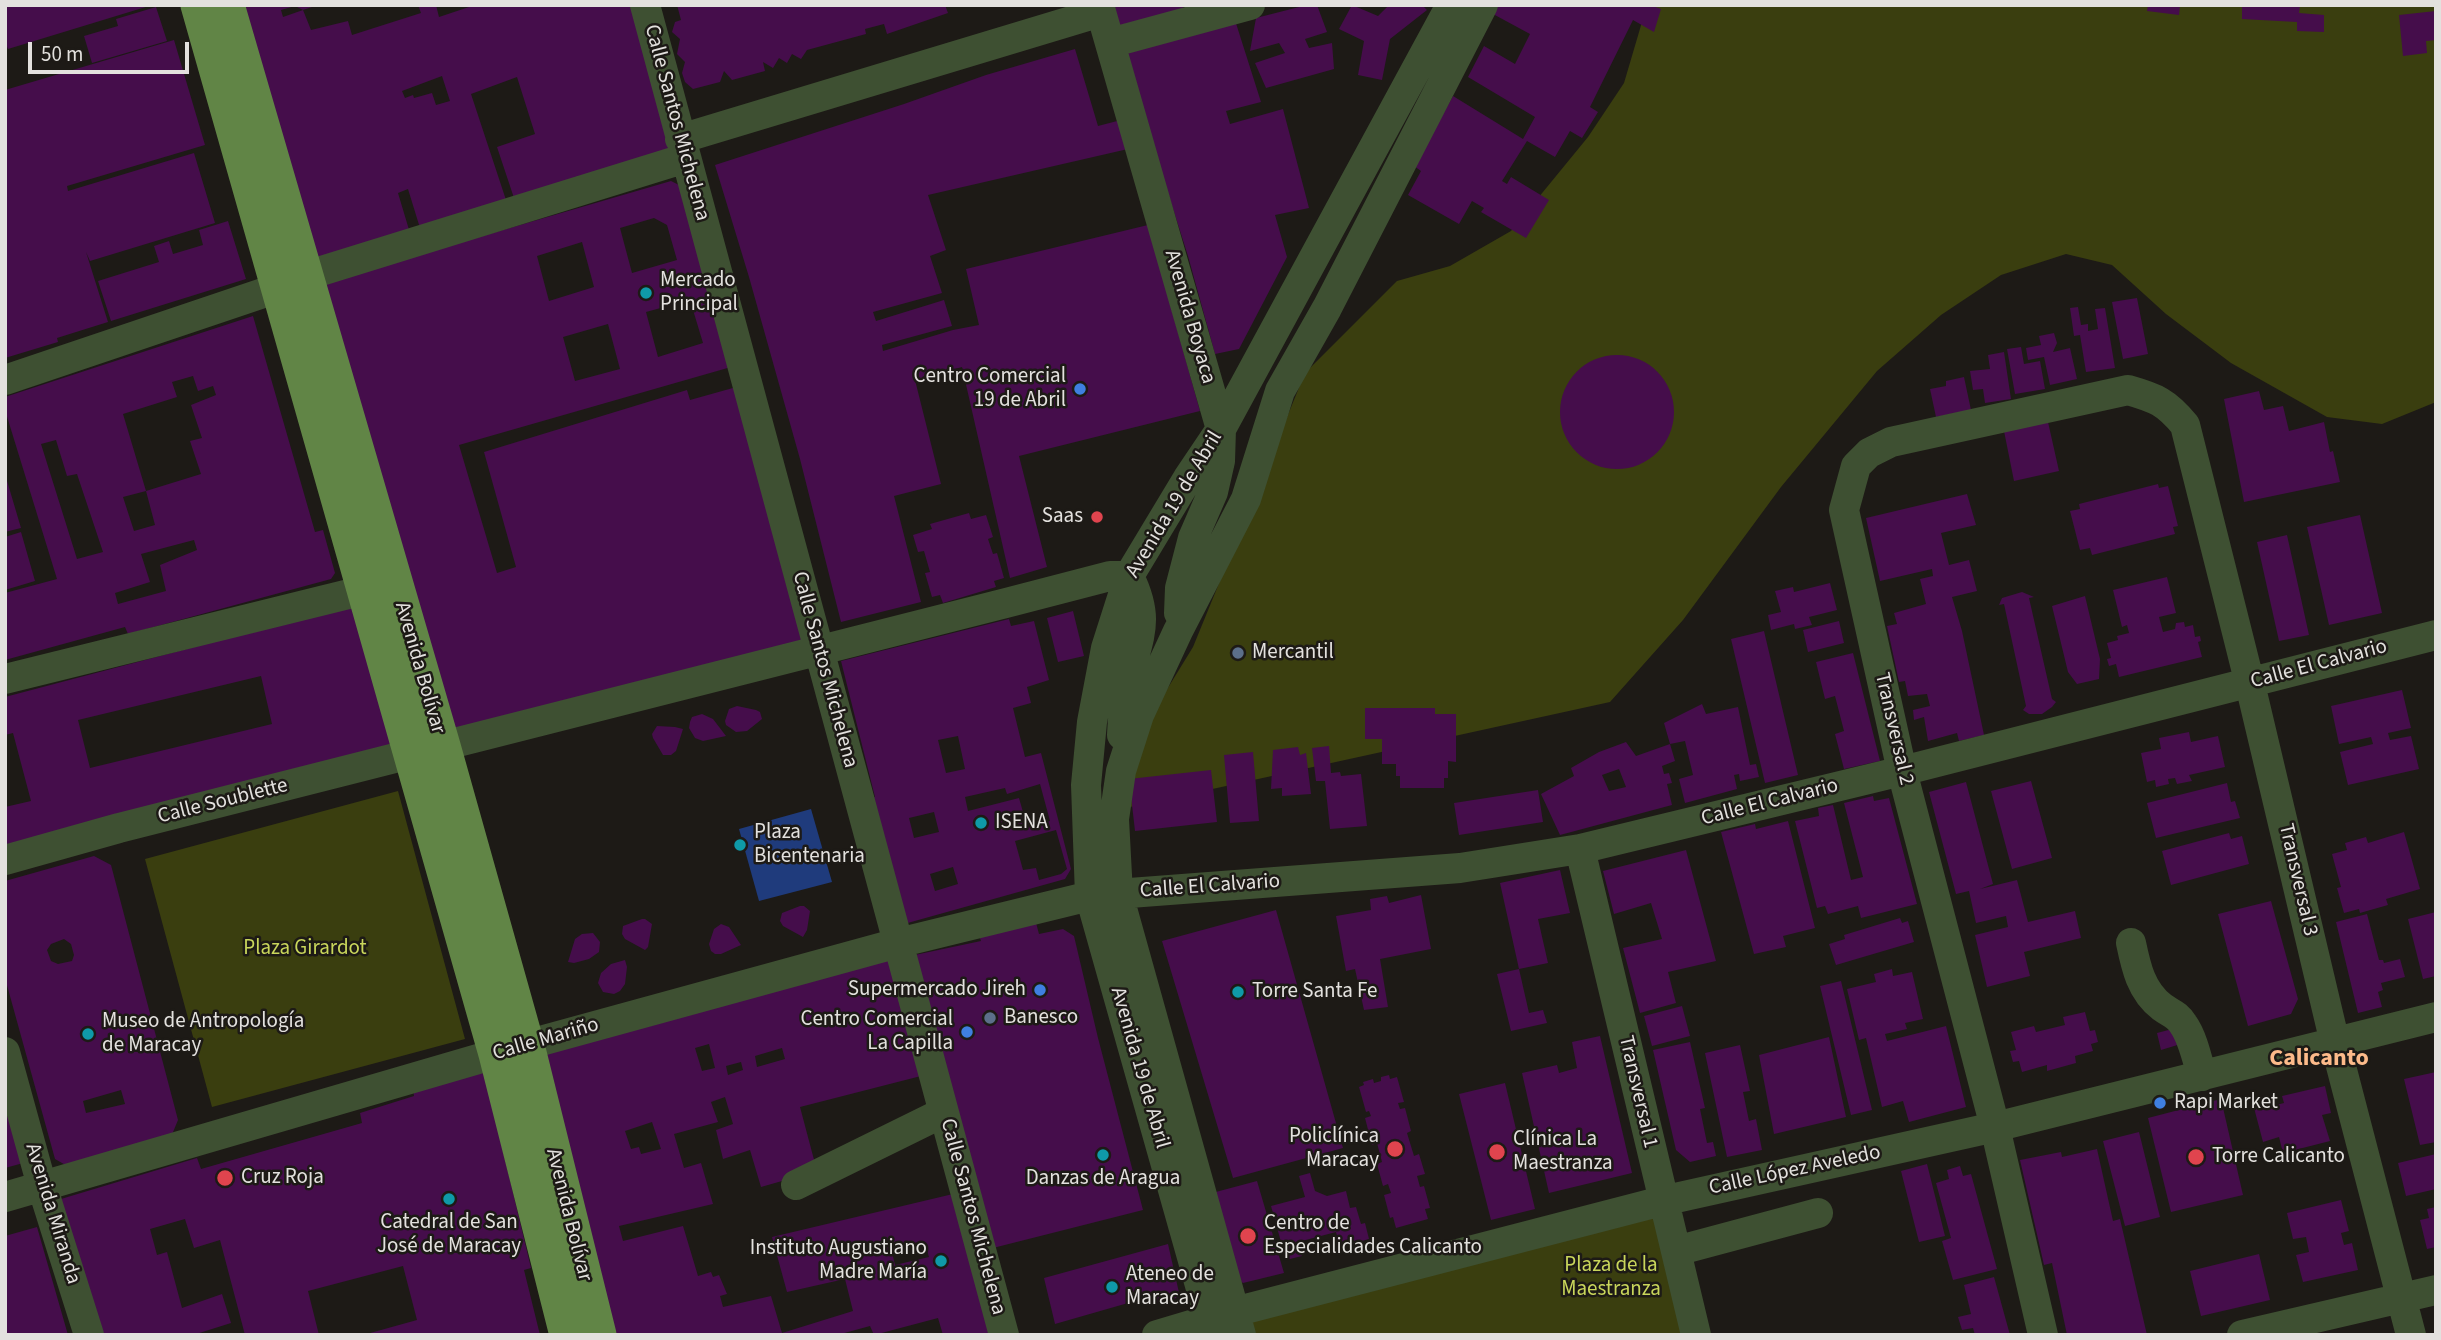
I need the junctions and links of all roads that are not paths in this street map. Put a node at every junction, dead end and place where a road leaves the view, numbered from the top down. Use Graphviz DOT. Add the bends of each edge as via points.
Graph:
graph roads {
  1 [pos="199,5"];
  2 [pos="226,5"];
  3 [pos="645,5"];
  4 [pos="1250,5"];
  5 [pos="1451,5"];
  6 [pos="1483,5"];
  7 [pos="1100,9"];
  8 [pos="1110,43"];
  9 [pos="683,148"];
  10 [pos="291,282"];
  11 [pos="5,380"];
  12 [pos="2185,425"];
  13 [pos="1221,429"];
  14 [pos="1129,576"];
  15 [pos="365,590"];
  16 [pos="1178,631"];
  17 [pos="2436,635"];
  18 [pos="819,651"];
  19 [pos="5,679"];
  20 [pos="2250,684"];
  21 [pos="427,750"];
  22 [pos="1121,771"];
  23 [pos="1902,771"];
  24 [pos="1580,849"];
  25 [pos="5,860"];
  26 [pos="1104,895"];
  27 [pos="898,943"];
  28 [pos="2131,943"];
  29 [pos="2436,1017"];
  30 [pos="2335,1043"];
  31 [pos="512,1049"];
  32 [pos="5,1052"];
  33 [pos="2202,1076"];
  34 [pos="944,1114"];
  35 [pos="1995,1127"];
  36 [pos="796,1185"];
  37 [pos="42,1186"];
  38 [pos="5,1197"];
  39 [pos="1662,1200"];
  40 [pos="1818,1213"];
  41 [pos="1676,1251"];
  42 [pos="2436,1290"];
  43 [pos="2403,1299"];
  44 [pos="1225,1325"];
  45 [pos="89,1335"];
  46 [pos="568,1335"];
  47 [pos="598,1335"];
  48 [pos="1004,1335"];
  49 [pos="1157,1335"];
  50 [pos="1696,1335"];
  51 [pos="2043,1335"];
  52 [pos="2242,1335"];
  53 [pos="2411,1335"];
  1 -- 10 [label="main road, Avenida Bolívar"];
  2 -- 10 [label="main road, Avenida Bolívar"];
  3 -- 9 [label="street, Calle Santos Michelena"];
  4 -- 8 [label="street"];
  5 -- 13 [label="street, Avenida 19 de Abril"];
  6 -- 16 [label="street, Avenida 19 de Abril" via="1280,391 1246,499"];
  7 -- 8 [label="street, Avenida Boyaca"];
  7 -- 9 [label="street"];
  8 -- 13 [label="street, Avenida Boyaca"];
  9 -- 10 [label="street"];
  9 -- 18 [label="street, Calle Santos Michelena"];
  10 -- 11 [label="street"];
  10 -- 15 [label="main road, Avenida Bolívar"];
  10 -- 21 [label="main road, Avenida Bolívar"];
  12 -- 20 [label="street, Transversal 3"];
  12 -- 23 [label="street, Transversal 2" via="2170,407 2128,390 1891,442 1856,466 1844,510"];
  13 -- 14 [label="street, Avenida 19 de Abril"];
  13 -- 16 [label="street, Avenida Boyaca" via="1213,492 1193,538 1180,588"];
  14 -- 18 [label="street, Calle Soublette" via="1110,576"];
  14 -- 22 [label="street" via="1142,611 1123,713"];
  14 -- 26 [label="street, Avenida 19 de Abril" via="1106,648 1086,785"];
  15 -- 19 [label="street"];
  15 -- 21 [label="main road, Avenida Bolívar"];
  16 -- 22 [label="street, Avenida 19 de Abril" via="1139,715"];
  17 -- 20 [label="street, Calle El Calvario"];
  18 -- 21 [label="street, Calle Soublette"];
  18 -- 27 [label="street, Calle Santos Michelena"];
  20 -- 23 [label="street, Calle El Calvario"];
  20 -- 30 [label="street, Transversal 3"];
  21 -- 25 [label="street, Calle Soublette"];
  21 -- 31 [label="main road, Avenida Bolívar"];
  22 -- 26 [label="street, Avenida 19 de Abril"];
  23 -- 24 [label="street, Calle El Calvario"];
  23 -- 35 [label="street, Transversal 2"];
  24 -- 26 [label="street, Calle El Calvario" via="1460,868"];
  24 -- 39 [label="street, Transversal 1"];
  26 -- 27 [label="street, Calle Mariño"];
  26 -- 44 [label="street, Avenida 19 de Abril"];
  27 -- 31 [label="street, Calle Mariño"];
  27 -- 34 [label="street, Calle Santos Michelena"];
  28 -- 33 [label="street" via="2144,988 2185,1027"];
  29 -- 30 [label="street, Calle López Aveledo"];
  30 -- 33 [label="street, Calle López Aveledo"];
  30 -- 43 [label="street, Transversal 3"];
  31 -- 37 [label="street, Calle Mariño"];
  31 -- 46 [label="main road, Avenida Bolívar"];
  31 -- 47 [label="main road, Avenida Bolívar"];
  32 -- 37 [label="street, Avenida Miranda"];
  33 -- 35 [label="street, Calle López Aveledo"];
  34 -- 36 [label="street"];
  34 -- 48 [label="street, Calle Santos Michelena"];
  35 -- 39 [label="street, Calle López Aveledo"];
  35 -- 51 [label="street, Transversal 2"];
  37 -- 38 [label="street, Calle Mariño"];
  37 -- 45 [label="street, Avenida Miranda"];
  39 -- 41 [label="street, Transversal 1"];
  39 -- 44 [label="street, Calle López Aveledo"];
  40 -- 41 [label="street"];
  41 -- 50 [label="street, Transversal 1"];
  42 -- 43 [label="street"];
  43 -- 52 [label="street"];
  43 -- 53 [label="street, Transversal 3"];
  44 -- 49 [label="street, Calle López Aveledo"];
}
